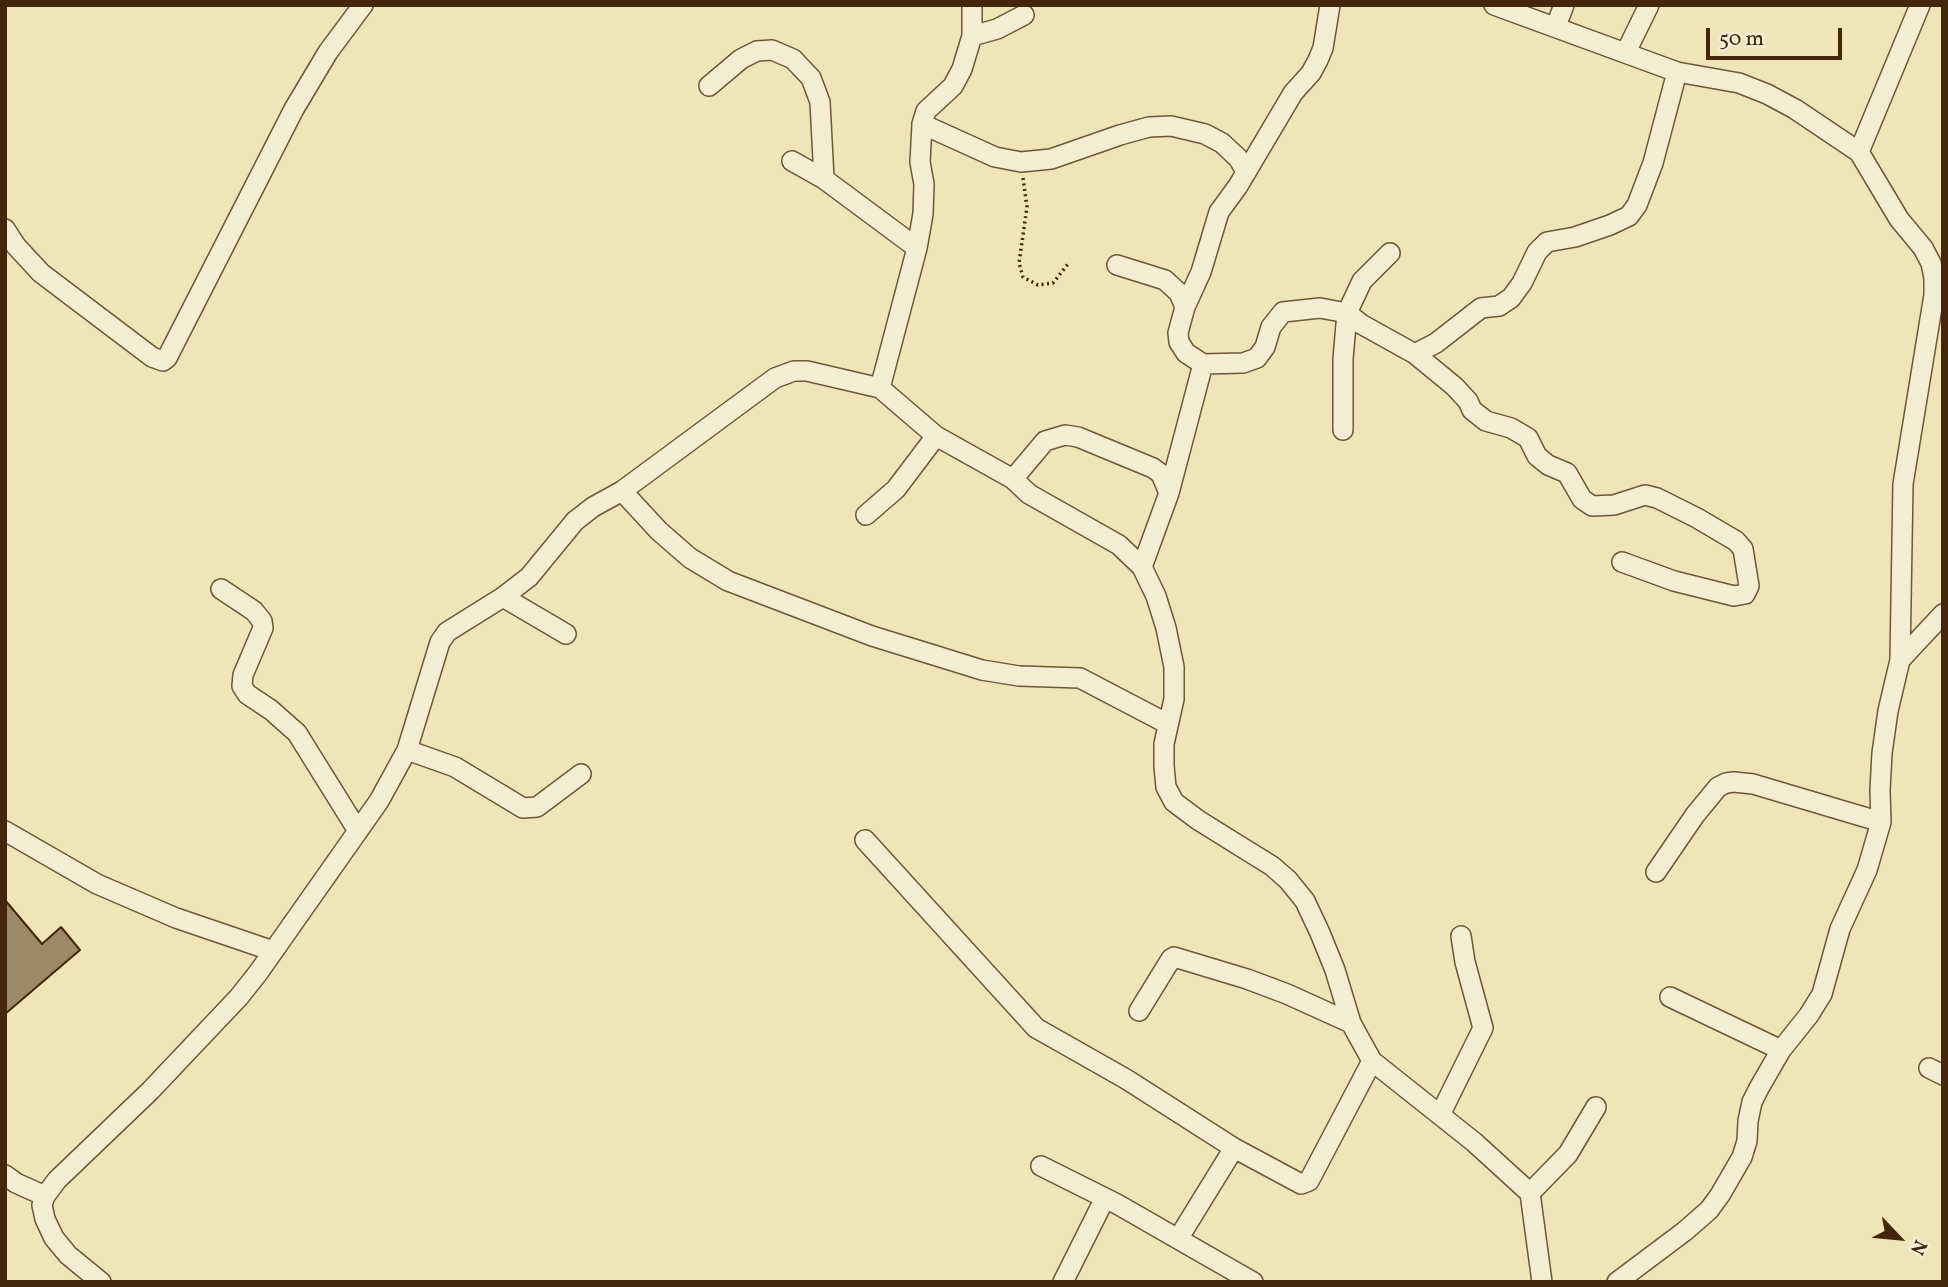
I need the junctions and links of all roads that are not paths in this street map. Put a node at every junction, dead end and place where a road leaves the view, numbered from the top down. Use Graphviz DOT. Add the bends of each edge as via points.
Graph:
graph roads {
  1 [pos="363,5"];
  2 [pos="972,5"];
  3 [pos="1330,5"];
  4 [pos="1494,5"];
  5 [pos="1564,5"];
  6 [pos="1649,5"];
  7 [pos="1920,5"];
  8 [pos="1024,15"];
  9 [pos="1556,26"];
  10 [pos="972,36"];
  11 [pos="1626,52"];
  12 [pos="1677,72"];
  13 [pos="709,86"];
  14 [pos="922,124"];
  15 [pos="1859,152"];
  16 [pos="792,161"];
  17 [pos="1246,171"];
  18 [pos="824,179"];
  19 [pos="5,229"];
  20 [pos="916,248"];
  21 [pos="1390,253"];
  22 [pos="1117,265"];
  23 [pos="1185,307"];
  24 [pos="1347,313"];
  25 [pos="1415,354"];
  26 [pos="1203,364"];
  27 [pos="880,388"];
  28 [pos="1343,430"];
  29 [pos="936,436"];
  30 [pos="1013,479"];
  31 [pos="622,491"];
  32 [pos="1168,493"];
  33 [pos="866,515"];
  34 [pos="1622,562"];
  35 [pos="1142,567"];
  36 [pos="221,589"];
  37 [pos="503,597"];
  38 [pos="1943,614"];
  39 [pos="566,634"];
  40 [pos="1900,660"];
  41 [pos="1168,724"];
  42 [pos="407,750"];
  43 [pos="581,774"];
  44 [pos="1881,822"];
  45 [pos="5,831"];
  46 [pos="358,831"];
  47 [pos="865,840"];
  48 [pos="1656,872"];
  49 [pos="1461,936"];
  50 [pos="273,951"];
  51 [pos="1670,997"];
  52 [pos="1139,1011"];
  53 [pos="1351,1023"];
  54 [pos="1781,1049"];
  55 [pos="1372,1061"];
  56 [pos="1596,1107"];
  57 [pos="1440,1115"];
  58 [pos="1234,1148"];
  59 [pos="1041,1166"];
  60 [pos="5,1175"];
  61 [pos="1530,1193"];
  62 [pos="45,1196"];
  63 [pos="1104,1198"];
  64 [pos="1178,1239"];
  65 [pos="101,1282"];
  66 [pos="1063,1282"];
  67 [pos="1254,1282"];
  68 [pos="1542,1282"];
  69 [pos="1617,1282"];
  1 -- 19 [label="street" via="294,108 163,361 41,273"];
  2 -- 10 [label="street"];
  3 -- 17 [label="street" via="1318,60"];
  4 -- 9 [label="street"];
  5 -- 9 [label="street"];
  6 -- 11 [label="street"];
  7 -- 15 [label="street"];
  8 -- 10 [label="street"];
  9 -- 11 [label="street"];
  10 -- 14 [label="street" via="953,86 926,111"];
  11 -- 12 [label="street"];
  12 -- 15 [label="street" via="1739,83 1767,94"];
  12 -- 25 [label="street" via="1653,163 1629,215 1575,237 1547,242 1537,251 1511,298 1499,306 1481,308"];
  13 -- 18 [label="street" via="757,51 772,50 793,59 811,78 820,102"];
  14 -- 17 [label="street" via="995,158 1021,162 1051,159 1139,130 1171,126 1222,142"];
  14 -- 20 [label="street" via="920,162 925,197"];
  15 -- 40 [label="street" via="1899,219 1923,248 1934,278 1903,484"];
  16 -- 18 [label="street"];
  17 -- 23 [label="street" via="1219,212"];
  18 -- 20 [label="street"];
  20 -- 27 [label="street"];
  21 -- 24 [label="street" via="1362,281"];
  22 -- 23 [label="street" via="1165,280 1179,293"];
  23 -- 26 [label="street" via="1179,342 1186,354"];
  24 -- 25 [label="street"];
  24 -- 26 [label="street" via="1320,308 1283,313 1257,358"];
  24 -- 28 [label="street"];
  25 -- 34 [label="street" via="1486,421 1528,438 1538,456 1567,473 1582,499 1592,506 1614,505 1644,495 1657,498 1736,541 1743,549 1749,590 1734,596"];
  26 -- 32 [label="street"];
  27 -- 29 [label="street"];
  27 -- 31 [label="street" via="807,371 775,378"];
  29 -- 30 [label="street"];
  29 -- 33 [label="street" via="896,489"];
  30 -- 32 [label="street" via="1045,441 1065,435 1153,468 1161,474"];
  30 -- 35 [label="street" via="1029,494 1119,545"];
  31 -- 37 [label="street" via="575,521 528,578"];
  31 -- 41 [label="street" via="690,558 727,581 872,636 982,670 1080,678"];
  32 -- 35 [label="street"];
  35 -- 41 [label="street" via="1156,597 1174,667"];
  36 -- 46 [label="street" via="262,621 242,687 297,733"];
  37 -- 39 [label="street"];
  37 -- 42 [label="street" via="447,632 440,642"];
  38 -- 40 [label="street"];
  40 -- 44 [label="street" via="1882,753"];
  41 -- 53 [label="street" via="1164,766 1166,787 1174,802 1272,866 1305,901"];
  42 -- 43 [label="street" via="455,767 523,808 537,807"];
  42 -- 46 [label="street"];
  44 -- 48 [label="street" via="1753,784 1726,783 1695,815"];
  44 -- 54 [label="street" via="1867,870 1840,929 1822,994"];
  45 -- 50 [label="street" via="97,884 176,918"];
  46 -- 50 [label="street"];
  47 -- 58 [label="street" via="1036,1028"];
  49 -- 57 [label="street" via="1483,1028"];
  50 -- 62 [label="street" via="239,996"];
  51 -- 54 [label="street"];
  52 -- 53 [label="street" via="1174,957 1257,983"];
  53 -- 55 [label="street"];
  54 -- 69 [label="street" via="1752,1102 1742,1157 1710,1210"];
  55 -- 57 [label="street"];
  55 -- 58 [label="street" via="1305,1184"];
  56 -- 61 [label="street" via="1568,1154"];
  57 -- 61 [label="street"];
  58 -- 64 [label="street"];
  59 -- 63 [label="street"];
  60 -- 62 [label="street"];
  61 -- 68 [label="street"];
  62 -- 65 [label="street" via="42,1205 54,1238"];
  63 -- 64 [label="street"];
  63 -- 66 [label="street"];
  64 -- 67 [label="street"];
}
